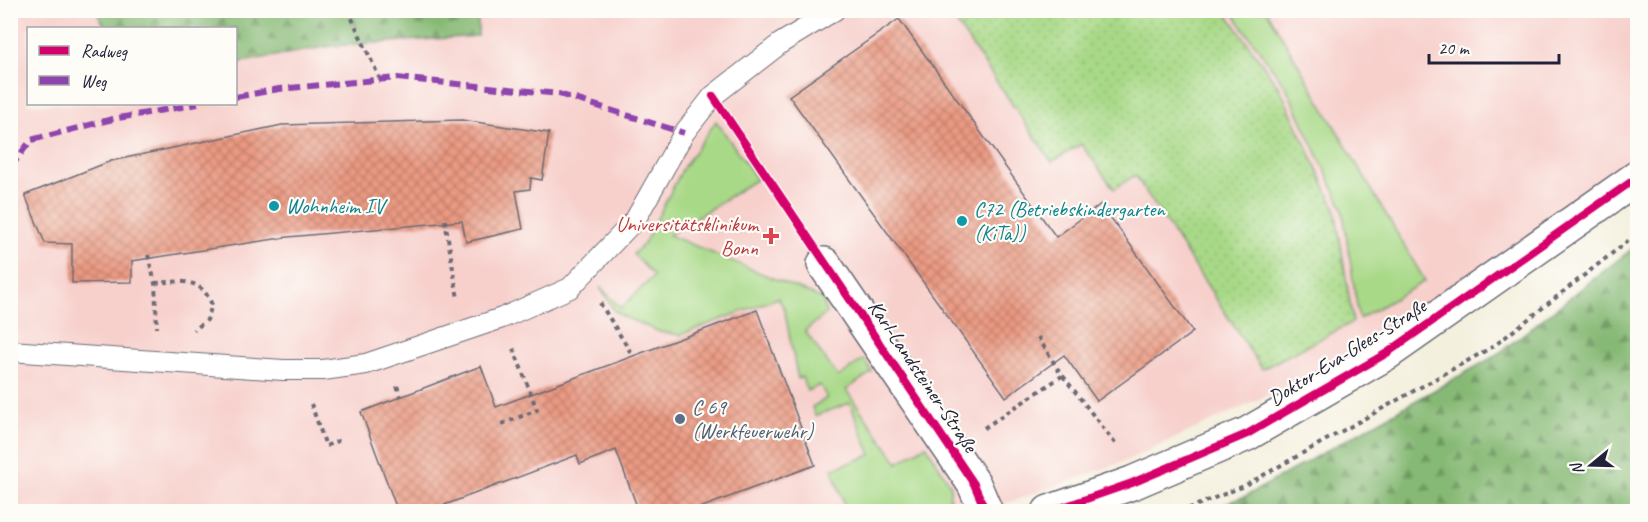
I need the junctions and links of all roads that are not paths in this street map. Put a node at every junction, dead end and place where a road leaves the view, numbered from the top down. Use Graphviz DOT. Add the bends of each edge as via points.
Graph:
graph roads {
  1 [pos="835,10"];
  2 [pos="1638,177"];
  3 [pos="824,264"];
  4 [pos="10,351"];
  5 [pos="986,512"];
  6 [pos="1049,512"];
  1 -- 4 [label="lane" via="781,43 713,96 684,133 635,220 570,288 502,318 366,364 305,370"];
  2 -- 6 [label="street, Doktor-Eva-Glees-Straße" via="1387,353 1247,434 1132,483"];
  3 -- 5 [label="street, Karl-Landsteiner-Straße" via="974,484"];
}
